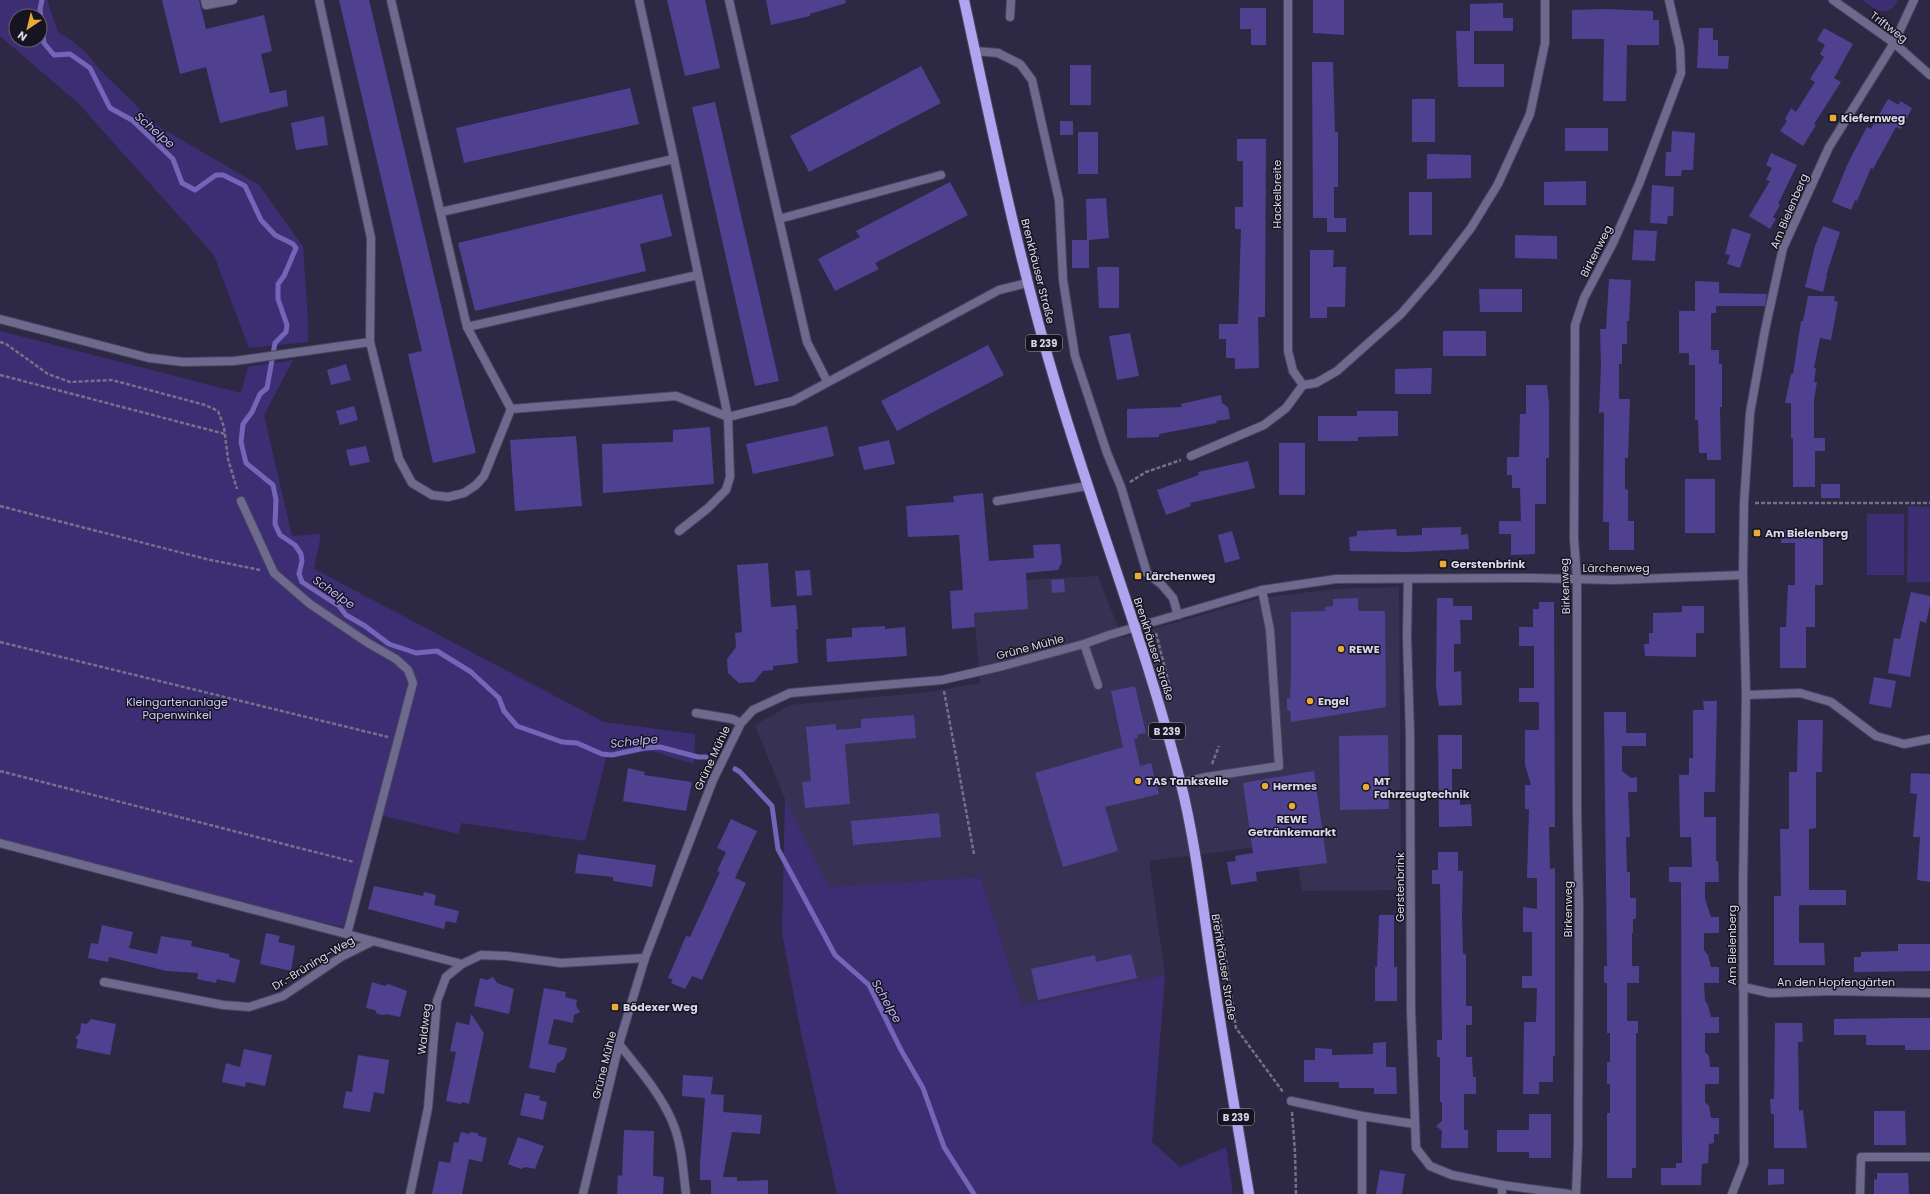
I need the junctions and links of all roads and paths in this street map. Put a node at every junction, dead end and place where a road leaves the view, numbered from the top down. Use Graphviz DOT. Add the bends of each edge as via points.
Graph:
graph roads {
  1 [pos="205,0"];
  2 [pos="232,0"];
  3 [pos="319,0"];
  4 [pos="391,0"];
  5 [pos="639,0"];
  6 [pos="729,0"];
  7 [pos="964,0"];
  8 [pos="1011,0"];
  9 [pos="1288,0"];
  10 [pos="1545,0"];
  11 [pos="1669,0"];
  12 [pos="1833,0"];
  13 [pos="1914,0"];
  14 [pos="1010,17"];
  15 [pos="1894,43"];
  16 [pos="975,51"];
  17 [pos="1930,76"];
  18 [pos="674,159"];
  19 [pos="941,175"];
  20 [pos="441,212"];
  21 [pos="778,219"];
  22 [pos="698,275"];
  23 [pos="1027,283"];
  24 [pos="0,319"];
  25 [pos="467,327"];
  26 [pos="0,342"];
  27 [pos="370,342"];
  28 [pos="0,375"];
  29 [pos="827,381"];
  30 [pos="1303,385"];
  31 [pos="511,409"];
  32 [pos="728,417"];
  33 [pos="225,434"];
  34 [pos="1191,456"];
  35 [pos="1087,486"];
  36 [pos="1121,487"];
  37 [pos="241,501"];
  38 [pos="997,501"];
  39 [pos="1744,503"];
  40 [pos="1930,503"];
  41 [pos="0,506"];
  42 [pos="679,531"];
  43 [pos="274,573"];
  44 [pos="1743,575"];
  45 [pos="1408,579"];
  46 [pos="1577,579"];
  47 [pos="1262,590"];
  48 [pos="1178,615"];
  49 [pos="1135,629"];
  50 [pos="0,642"];
  51 [pos="1084,644"];
  52 [pos="942,680"];
  53 [pos="1098,685"];
  54 [pos="1746,695"];
  55 [pos="696,713"];
  56 [pos="741,723"];
  57 [pos="398,740"];
  58 [pos="1930,740"];
  59 [pos="1219,746"];
  60 [pos="0,771"];
  61 [pos="1206,777"];
  62 [pos="1180,783"];
  63 [pos="0,843"];
  64 [pos="974,854"];
  65 [pos="365,865"];
  66 [pos="347,934"];
  67 [pos="373,941"];
  68 [pos="645,958"];
  69 [pos="462,964"];
  70 [pos="104,982"];
  71 [pos="1743,988"];
  72 [pos="1930,993"];
  73 [pos="620,1044"];
  74 [pos="1290,1101"];
  75 [pos="1362,1116"];
  76 [pos="1415,1124"];
  77 [pos="1930,1157"];
  78 [pos="1502,1185"];
  79 [pos="410,1194"];
  80 [pos="583,1194"];
  81 [pos="686,1194"];
  82 [pos="1249,1194"];
  83 [pos="1296,1194"];
  84 [pos="1362,1194"];
  85 [pos="1502,1194"];
  86 [pos="1569,1194"];
  87 [pos="1576,1194"];
  88 [pos="1732,1194"];
  89 [pos="1860,1194"];
  1 -- 2 [label="street" via="206,6"];
  3 -- 27 [label="street" via="371,238"];
  4 -- 20 [label="street"];
  5 -- 18 [label="street"];
  6 -- 21 [label="street"];
  7 -- 16 [label="main road, Brenkhäuser Straße / B 239"];
  8 -- 14 [label="street"];
  9 -- 30 [label="street, Hackelbreite" via="1288,351 1293,372"];
  10 -- 30 [label="street" via="1545,43 1530,114 1498,184 1471,228 1434,276 1400,314 1337,371 1316,383"];
  11 -- 46 [label="street, Birkenweg" via="1680,48 1681,73 1639,184 1613,243 1584,298 1575,325 1574,532"];
  12 -- 15 [label="street, Triftweg"];
  13 -- 15 [label="street, Am Bielenberg"];
  15 -- 17 [label="street, Triftweg"];
  15 -- 39 [label="street, Am Bielenberg" via="1829,147 1783,248 1750,413"];
  16 -- 23 [label="main road, Brenkhäuser Straße / B 239"];
  16 -- 36 [label="street, Brenkhäuser Straße" via="998,53 1020,64 1032,80 1059,200 1063,280 1075,356"];
  18 -- 20 [label="street"];
  18 -- 22 [label="street"];
  19 -- 21 [label="street"];
  20 -- 25 [label="street"];
  21 -- 29 [label="street" via="807,342"];
  22 -- 25 [label="street"];
  22 -- 32 [label="street"];
  23 -- 29 [label="street" via="999,290"];
  23 -- 35 [label="main road, Brenkhäuser Straße / B 239"];
  24 -- 27 [label="street" via="149,358 183,362 234,361"];
  25 -- 31 [label="street"];
  26 -- 33 [label="path" via="48,374 70,382 112,380 204,405 218,411"];
  27 -- 31 [label="street" via="399,460 412,483 432,495 448,497 476,485 484,476"];
  28 -- 33 [label="path"];
  29 -- 32 [label="street" via="793,401"];
  30 -- 34 [label="street" via="1286,408 1264,425"];
  31 -- 32 [label="street" via="676,396"];
  32 -- 42 [label="street" via="730,477 726,490"];
  33 -- 37 [label="path" via="228,459"];
  34 -- 36 [label="path" via="1146,472"];
  35 -- 38 [label="street"];
  35 -- 49 [label="main road, Brenkhäuser Straße / B 239"];
  36 -- 48 [label="street, Brenkhäuser Straße" via="1147,573 1173,598"];
  37 -- 43 [label="street"];
  39 -- 40 [label="path"];
  39 -- 44 [label="street, Am Bielenberg"];
  41 -- 43 [label="path"];
  43 -- 57 [label="street" via="310,604 396,659 408,670 413,683"];
  44 -- 46 [label="street, Lärchenweg"];
  44 -- 54 [label="street, Am Bielenberg"];
  45 -- 46 [label="street, Lärchenweg"];
  45 -- 47 [label="street, Lärchenweg" via="1336,580"];
  45 -- 76 [label="street, Gerstenbrink"];
  46 -- 87 [label="street, Birkenweg" via="1579,907"];
  47 -- 48 [label="street, Lärchenweg"];
  47 -- 61 [label="street" via="1270,630 1279,766"];
  48 -- 49 [label="street, Lärchenweg"];
  49 -- 51 [label="street, Grüne Mühle"];
  49 -- 62 [label="main road, Brenkhäuser Straße / B 239" via="1157,696"];
  50 -- 57 [label="path"];
  51 -- 52 [label="street, Grüne Mühle"];
  51 -- 53 [label="street"];
  52 -- 56 [label="street, Grüne Mühle" via="790,693 753,710"];
  52 -- 64 [label="path"];
  54 -- 58 [label="street" via="1800,693 1831,702 1876,736 1904,744"];
  54 -- 71 [label="street, Am Bielenberg"];
  55 -- 56 [label="street"];
  56 -- 68 [label="street, Grüne Mühle" via="713,780"];
  57 -- 65 [label="street"];
  59 -- 61 [label="path"];
  60 -- 65 [label="path"];
  61 -- 62 [label="street"];
  62 -- 82 [label="main road, Brenkhäuser Straße / B 239" via="1197,867"];
  63 -- 66 [label="street"];
  65 -- 66 [label="street"];
  66 -- 67 [label="street"];
  67 -- 69 [label="street"];
  67 -- 70 [label="street, Dr.-Brüning-Weg" via="341,957 283,996 249,1007 223,1005"];
  68 -- 69 [label="street, Waldweg" via="561,963 481,955"];
  68 -- 73 [label="street, Grüne Mühle"];
  69 -- 79 [label="street, Waldweg" via="446,977 437,1001 428,1108"];
  71 -- 72 [label="street, An den Hopfengärten" via="1770,993"];
  71 -- 88 [label="street, Am Bielenberg" via="1744,1163"];
  73 -- 80 [label="street, Grüne Mühle"];
  73 -- 81 [label="street" via="649,1082 672,1121 681,1150"];
  74 -- 75 [label="street"];
  74 -- 83 [label="path"];
  75 -- 76 [label="street"];
  75 -- 84 [label="street"];
  76 -- 78 [label="street, Gerstenbrink" via="1416,1148 1430,1166 1452,1175"];
  77 -- 89 [label="street" via="1861,1157"];
  78 -- 85 [label="street"];
  78 -- 86 [label="street, Gerstenbrink"];
}
